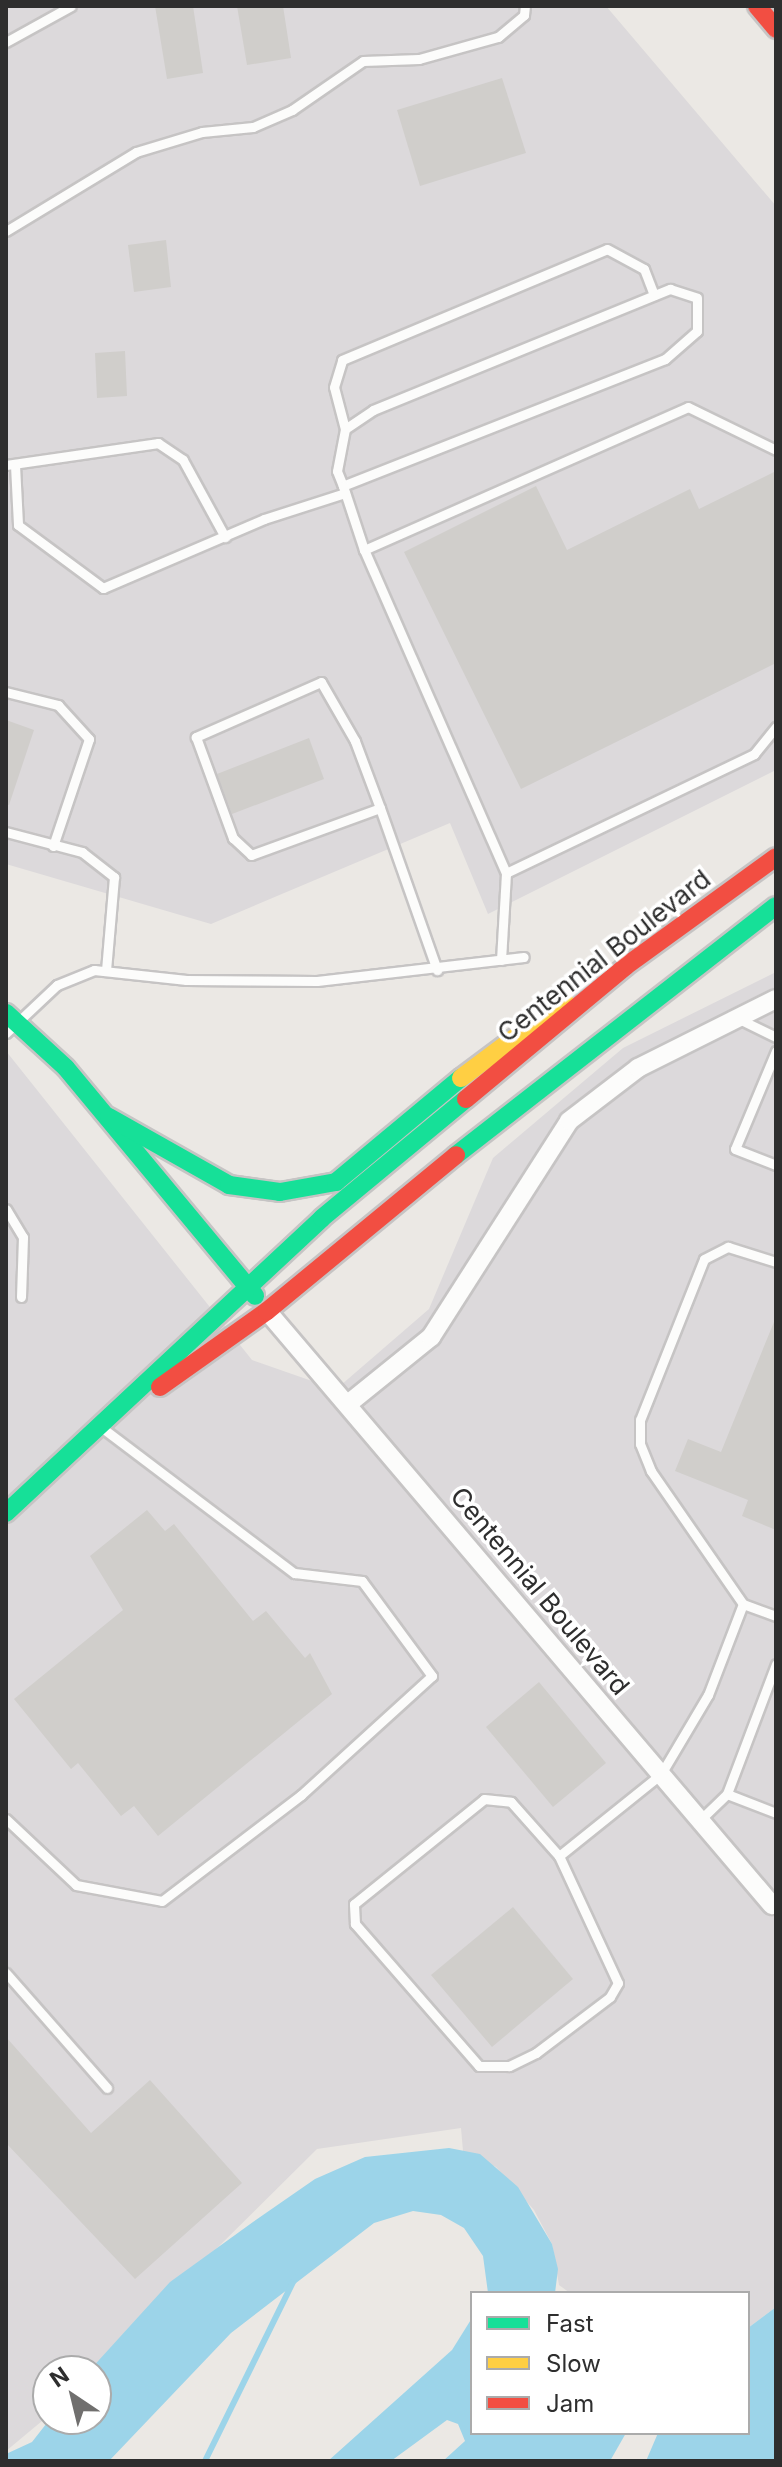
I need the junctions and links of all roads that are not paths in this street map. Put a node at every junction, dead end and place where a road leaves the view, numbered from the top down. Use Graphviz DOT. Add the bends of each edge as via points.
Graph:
graph roads {
  1 [pos="71,6"];
  2 [pos="525,6"];
  3 [pos="757,6"];
  4 [pos="776,29"];
  5 [pos="6,42"];
  6 [pos="6,231"];
  7 [pos="654,295"];
  8 [pos="345,429"];
  9 [pos="776,450"];
  10 [pos="11,465"];
  11 [pos="344,489"];
  12 [pos="225,537"];
  13 [pos="364,550"];
  14 [pos="6,692"];
  15 [pos="776,727"];
  16 [pos="380,808"];
  17 [pos="6,832"];
  18 [pos="53,846"];
  19 [pos="776,857"];
  20 [pos="506,873"];
  21 [pos="776,906"];
  22 [pos="524,957"];
  23 [pos="501,960"];
  24 [pos="626,966"];
  25 [pos="437,970"];
  26 [pos="106,971"];
  27 [pos="776,999"];
  28 [pos="737,1018"];
  29 [pos="10,1023"];
  30 [pos="776,1037"];
  31 [pos="776,1051"];
  32 [pos="109,1117"];
  33 [pos="776,1165"];
  34 [pos="6,1209"];
  35 [pos="776,1262"];
  36 [pos="245,1285"];
  37 [pos="21,1297"];
  38 [pos="267,1311"];
  39 [pos="348,1404"];
  40 [pos="102,1428"];
  41 [pos="6,1513"];
  42 [pos="743,1604"];
  43 [pos="776,1616"];
  44 [pos="776,1664"];
  45 [pos="661,1774"];
  46 [pos="727,1794"];
  47 [pos="776,1813"];
  48 [pos="6,1819"];
  49 [pos="700,1820"];
  50 [pos="559,1856"];
  51 [pos="772,1905"];
  52 [pos="6,1973"];
  53 [pos="107,2088"];
  1 -- 5 [label="lane"];
  2 -- 6 [label="lane" via="524,15 498,37 419,59 363,61 292,110 253,127 202,132 136,152"];
  3 -- 4 [label="main road"];
  7 -- 8 [label="lane" via="373,410"];
  7 -- 8 [label="lane" via="644,269 607,249 342,360 334,387"];
  7 -- 11 [label="lane" via="670,289 697,298 697,331 665,359"];
  8 -- 11 [label="lane" via="337,471"];
  9 -- 13 [label="lane" via="688,407"];
  10 -- 12 [label="lane" via="158,443 183,460"];
  10 -- 12 [label="lane" via="18,525 103,588"];
  11 -- 12 [label="lane"];
  11 -- 13 [label="lane"];
  13 -- 20 [label="lane"];
  14 -- 18 [label="lane" via="58,705 89,739"];
  15 -- 20 [label="lane" via="754,754"];
  16 -- 16 [label="lane" via="251,855 233,838 196,737 321,682 355,741"];
  16 -- 25 [label="lane"];
  17 -- 18 [label="lane"];
  18 -- 26 [label="lane" via="82,852 114,877"];
  19 -- 24 [label="main road, Centennial Boulevard"];
  20 -- 23 [label="lane"];
  21 -- 38 [label="main road" via="568,1062"];
  22 -- 23 [label="lane"];
  23 -- 25 [label="lane"];
  24 -- 32 [label="main road" via="531,1020 336,1182 280,1192 229,1185"];
  24 -- 36 [label="main road, Centennial Boulevard"];
  25 -- 26 [label="lane" via="317,981 186,980"];
  26 -- 29 [label="lane" via="74,975"];
  27 -- 28 [label="street"];
  28 -- 30 [label="lane"];
  28 -- 39 [label="street" via="627,1075 569,1121 431,1337"];
  29 -- 32 [label="main road, Centennial Boulevard"];
  31 -- 33 [label="lane" via="735,1149"];
  32 -- 36 [label="main road, Centennial Boulevard"];
  34 -- 37 [label="lane" via="23,1237"];
  35 -- 42 [label="lane" via="728,1247 704,1259 640,1420 640,1444 651,1471"];
  36 -- 38 [label="main road, Centennial Boulevard"];
  36 -- 40 [label="main road, Centennial Boulevard"];
  38 -- 39 [label="street, Centennial Boulevard"];
  38 -- 40 [label="main road"];
  39 -- 45 [label="street, Centennial Boulevard"];
  40 -- 41 [label="main road"];
  40 -- 48 [label="lane" via="294,1573 362,1581 432,1676 301,1795 162,1901 76,1885"];
  42 -- 43 [label="lane"];
  42 -- 45 [label="lane" via="708,1695"];
  44 -- 46 [label="lane"];
  45 -- 49 [label="street, Centennial Boulevard"];
  45 -- 50 [label="lane"];
  46 -- 47 [label="lane"];
  46 -- 49 [label="lane"];
  49 -- 51 [label="street, Centennial Boulevard"];
  50 -- 50 [label="lane" via="511,1802 484,1799 354,1904 355,1924 479,2066 509,2066 536,2053 610,1997 618,1983"];
  52 -- 53 [label="lane"];
}
